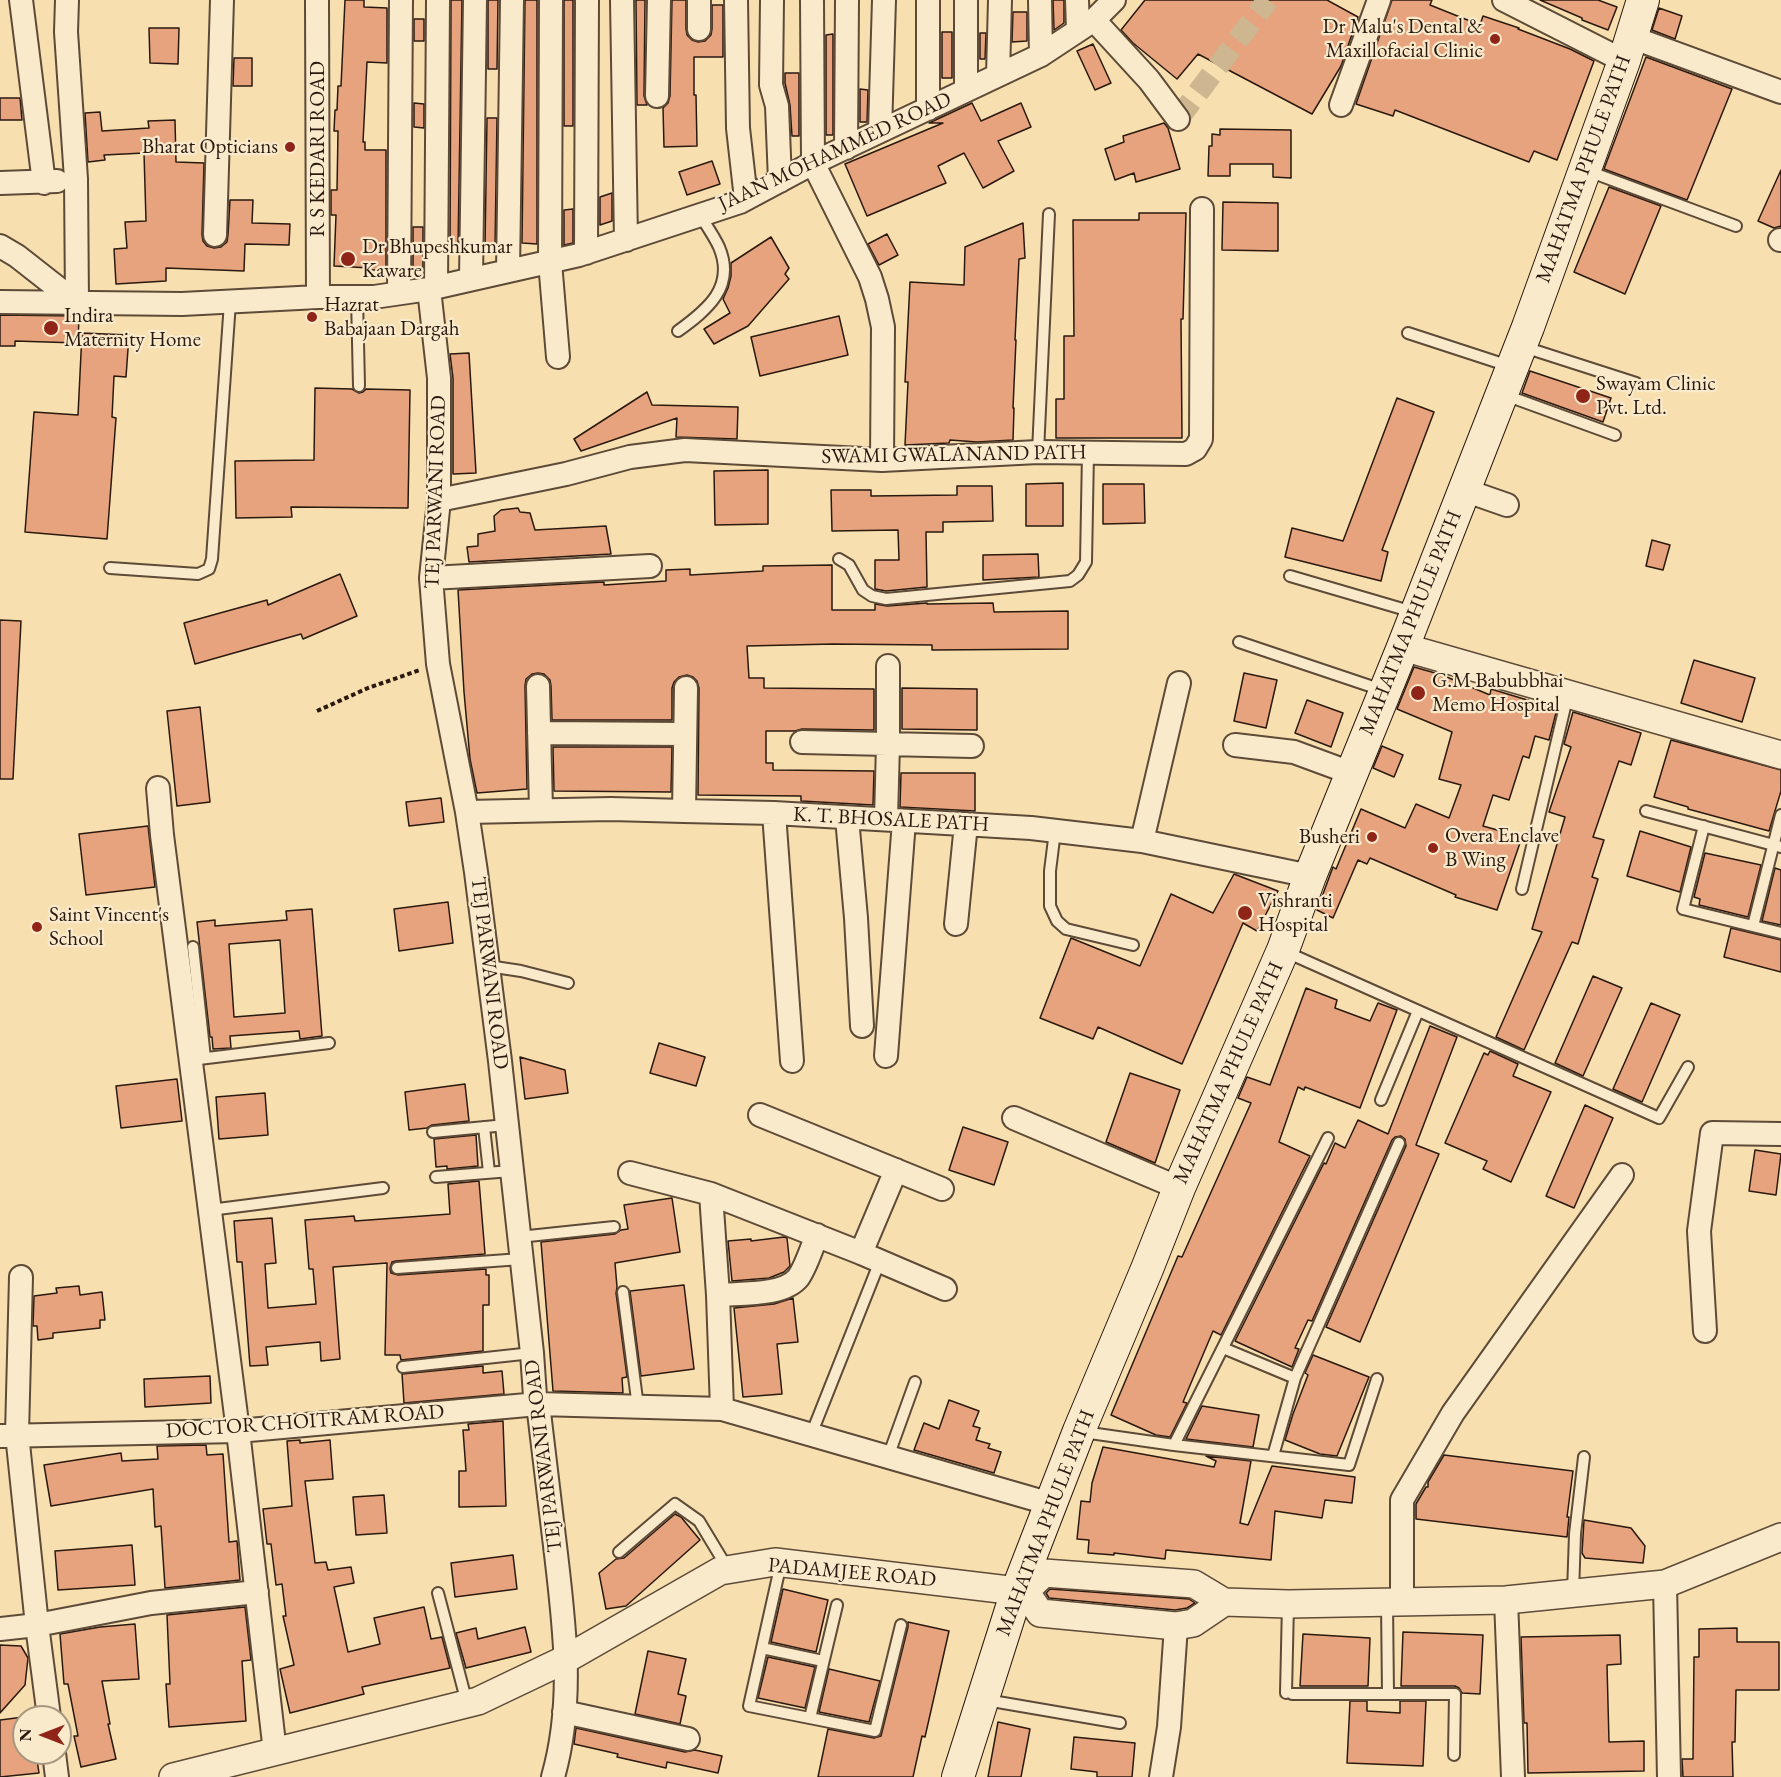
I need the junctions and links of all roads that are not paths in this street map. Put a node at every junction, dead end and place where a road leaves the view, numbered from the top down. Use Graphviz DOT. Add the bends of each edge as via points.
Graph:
graph roads {
  1 [pos="21,0"];
  2 [pos="67,0"];
  3 [pos="222,0"];
  4 [pos="317,0"];
  5 [pos="402,0"];
  6 [pos="438,0"];
  7 [pos="475,0"];
  8 [pos="512,0"];
  9 [pos="551,0"];
  10 [pos="587,0"];
  11 [pos="622,0"];
  12 [pos="659,0"];
  13 [pos="699,0"];
  14 [pos="736,0"];
  15 [pos="772,0"];
  16 [pos="812,0"];
  17 [pos="847,0"];
  18 [pos="884,0"];
  19 [pos="928,0"];
  20 [pos="966,0"];
  21 [pos="1000,0"];
  22 [pos="1040,0"];
  23 [pos="1077,0"];
  24 [pos="1114,0"];
  25 [pos="1379,0"];
  26 [pos="1504,0"];
  27 [pos="1643,0"];
  28 [pos="1086,25"];
  29 [pos="699,29"];
  30 [pos="1627,49"];
  31 [pos="1041,55"];
  32 [pos="998,75"];
  33 [pos="1778,86"];
  34 [pos="966,90"];
  35 [pos="657,96"];
  36 [pos="1341,105"];
  37 [pos="928,109"];
  38 [pos="1175,115"];
  39 [pos="880,131"];
  40 [pos="846,148"];
  41 [pos="813,163"];
  42 [pos="1585,170"];
  43 [pos="76,179"];
  44 [pos="780,181"];
  45 [pos="0,183"];
  46 [pos="44,183"];
  47 [pos="746,199"];
  48 [pos="1202,209"];
  49 [pos="1049,214"];
  50 [pos="700,215"];
  51 [pos="1736,226"];
  52 [pos="215,236"];
  53 [pos="626,240"];
  54 [pos="0,246"];
  55 [pos="586,253"];
  56 [pos="550,261"];
  57 [pos="508,271"];
  58 [pos="471,279"];
  59 [pos="432,288"];
  60 [pos="399,293"];
  61 [pos="318,297"];
  62 [pos="357,297"];
  63 [pos="0,302"];
  64 [pos="230,302"];
  65 [pos="77,303"];
  66 [pos="678,331"];
  67 [pos="1408,333"];
  68 [pos="558,357"];
  69 [pos="1512,369"];
  70 [pos="1636,383"];
  71 [pos="359,386"];
  72 [pos="1615,435"];
  73 [pos="1038,452"];
  74 [pos="1088,453"];
  75 [pos="882,460"];
  76 [pos="1464,490"];
  77 [pos="439,500"];
  78 [pos="1507,505"];
  79 [pos="839,559"];
  80 [pos="650,566"];
  81 [pos="110,568"];
  82 [pos="1290,576"];
  83 [pos="431,578"];
  84 [pos="1416,612"];
  85 [pos="1239,642"];
  86 [pos="1403,647"];
  87 [pos="888,666"];
  88 [pos="1179,683"];
  89 [pos="538,686"];
  90 [pos="686,688"];
  91 [pos="1385,691"];
  92 [pos="1568,694"];
  93 [pos="539,733"];
  94 [pos="685,734"];
  95 [pos="801,742"];
  96 [pos="888,744"];
  97 [pos="1235,745"];
  98 [pos="972,746"];
  99 [pos="1781,755"];
  100 [pos="1351,773"];
  101 [pos="158,788"];
  102 [pos="541,810"];
  103 [pos="684,811"];
  104 [pos="1646,811"];
  105 [pos="467,812"];
  106 [pos="774,813"];
  107 [pos="1781,815"];
  108 [pos="847,818"];
  109 [pos="895,820"];
  110 [pos="966,824"];
  111 [pos="1704,826"];
  112 [pos="1055,831"];
  113 [pos="1142,841"];
  114 [pos="1777,846"];
  115 [pos="1310,876"];
  116 [pos="1522,889"];
  117 [pos="956,924"];
  118 [pos="1753,926"];
  119 [pos="1781,933"];
  120 [pos="1133,945"];
  121 [pos="193,947"];
  122 [pos="1283,950"];
  123 [pos="488,966"];
  124 [pos="568,983"];
  125 [pos="1418,1011"];
  126 [pos="862,1026"];
  127 [pos="329,1042"];
  128 [pos="886,1056"];
  129 [pos="198,1059"];
  130 [pos="792,1061"];
  131 [pos="1688,1067"];
  132 [pos="1381,1100"];
  133 [pos="760,1115"];
  134 [pos="1014,1118"];
  135 [pos="495,1126"];
  136 [pos="433,1132"];
  137 [pos="1781,1134"];
  138 [pos="1328,1138"];
  139 [pos="1399,1143"];
  140 [pos="896,1170"];
  141 [pos="500,1172"];
  142 [pos="630,1173"];
  143 [pos="1622,1175"];
  144 [pos="436,1177"];
  145 [pos="383,1188"];
  146 [pos="1179,1188"];
  147 [pos="942,1189"];
  148 [pos="711,1194"];
  149 [pos="210,1210"];
  150 [pos="614,1227"];
  151 [pos="818,1235"];
  152 [pos="520,1248"];
  153 [pos="871,1257"];
  154 [pos="397,1268"];
  155 [pos="21,1277"];
  156 [pos="945,1289"];
  157 [pos="622,1292"];
  158 [pos="718,1294"];
  159 [pos="1705,1331"];
  160 [pos="1223,1348"];
  161 [pos="532,1353"];
  162 [pos="403,1367"];
  163 [pos="1295,1378"];
  164 [pos="1377,1379"];
  165 [pos="915,1382"];
  166 [pos="538,1404"];
  167 [pos="638,1407"];
  168 [pos="722,1409"];
  169 [pos="238,1431"];
  170 [pos="1079,1431"];
  171 [pos="9,1435"];
  172 [pos="811,1435"];
  173 [pos="1174,1445"];
  174 [pos="1273,1456"];
  175 [pos="888,1457"];
  176 [pos="1584,1457"];
  177 [pos="1051,1504"];
  178 [pos="1781,1537"];
  179 [pos="619,1552"];
  180 [pos="782,1563"];
  181 [pos="729,1569"];
  182 [pos="1665,1584"];
  183 [pos="1021,1591"];
  184 [pos="257,1592"];
  185 [pos="438,1593"];
  186 [pos="1573,1593"];
  187 [pos="1506,1600"];
  188 [pos="1224,1602"];
  189 [pos="1394,1602"];
  190 [pos="1288,1604"];
  191 [pos="837,1605"];
  192 [pos="37,1625"];
  193 [pos="901,1625"];
  194 [pos="1176,1626"];
  195 [pos="0,1629"];
  196 [pos="762,1648"];
  197 [pos="566,1659"];
  198 [pos="823,1661"];
  199 [pos="1388,1694"];
  200 [pos="982,1699"];
  201 [pos="467,1704"];
  202 [pos="47,1705"];
  203 [pos="564,1712"];
  204 [pos="810,1718"];
  205 [pos="1120,1723"];
  206 [pos="688,1739"];
  207 [pos="275,1752"];
  208 [pos="1454,1755"];
  209 [pos="173,1777"];
  210 [pos="552,1777"];
  211 [pos="958,1777"];
  212 [pos="1161,1777"];
  213 [pos="1513,1777"];
  214 [pos="1669,1777"];
  1 -- 46 [label="street"];
  2 -- 43 [label="street"];
  3 -- 52 [label="street"];
  4 -- 61 [label="street, R S KEDARI ROAD"];
  5 -- 60 [label="street"];
  6 -- 59 [label="street, TEJ PARWANI ROAD"];
  7 -- 58 [label="street"];
  8 -- 57 [label="street"];
  9 -- 56 [label="street"];
  10 -- 55 [label="street"];
  11 -- 53 [label="street"];
  12 -- 35 [label="street"];
  13 -- 29 [label="street"];
  14 -- 47 [label="street" via="738,128"];
  15 -- 44 [label="street" via="771,85 777,106"];
  16 -- 41 [label="street"];
  17 -- 40 [label="street"];
  18 -- 39 [label="street"];
  19 -- 37 [label="street"];
  20 -- 34 [label="street"];
  21 -- 32 [label="street"];
  22 -- 31 [label="street"];
  23 -- 28 [label="street"];
  24 -- 28 [label="street, JAAN MOHAMMED ROAD"];
  25 -- 36 [label="street"];
  26 -- 30 [label="street"];
  27 -- 30 [label="main road, MAHATMA PHULE PATH"];
  28 -- 31 [label="street, JAAN MOHAMMED ROAD"];
  28 -- 38 [label="street" via="1155,88"];
  30 -- 33 [label="street"];
  30 -- 42 [label="main road, MAHATMA PHULE PATH"];
  31 -- 32 [label="street, JAAN MOHAMMED ROAD"];
  32 -- 34 [label="street, JAAN MOHAMMED ROAD"];
  34 -- 37 [label="street, JAAN MOHAMMED ROAD"];
  37 -- 39 [label="street, JAAN MOHAMMED ROAD"];
  39 -- 40 [label="street, JAAN MOHAMMED ROAD"];
  40 -- 41 [label="street, JAAN MOHAMMED ROAD"];
  41 -- 44 [label="street, JAAN MOHAMMED ROAD"];
  41 -- 75 [label="street" via="877,299 883,327"];
  42 -- 51 [label="lane"];
  42 -- 69 [label="main road, MAHATMA PHULE PATH"];
  43 -- 46 [label="street"];
  43 -- 65 [label="street"];
  44 -- 47 [label="street, JAAN MOHAMMED ROAD"];
  45 -- 46 [label="street"];
  47 -- 50 [label="street, JAAN MOHAMMED ROAD"];
  48 -- 74 [label="street, SWAMI GWALANAND PATH" via="1201,439 1186,454"];
  49 -- 73 [label="lane"];
  50 -- 53 [label="street, JAAN MOHAMMED ROAD"];
  50 -- 66 [label="lane" via="719,249 724,268 719,292 700,315"];
  53 -- 55 [label="street, JAAN MOHAMMED ROAD"];
  54 -- 65 [label="street"];
  55 -- 56 [label="street, JAAN MOHAMMED ROAD"];
  56 -- 57 [label="street, JAAN MOHAMMED ROAD"];
  56 -- 68 [label="street"];
  57 -- 58 [label="street, JAAN MOHAMMED ROAD"];
  58 -- 59 [label="street, JAAN MOHAMMED ROAD"];
  59 -- 60 [label="street, JAAN MOHAMMED ROAD"];
  59 -- 77 [label="street, TEJ PARWANI ROAD" via="439,378"];
  60 -- 62 [label="street, JAAN MOHAMMED ROAD"];
  61 -- 62 [label="street, JAAN MOHAMMED ROAD"];
  61 -- 64 [label="street, JAAN MOHAMMED ROAD"];
  62 -- 71 [label="lane"];
  63 -- 65 [label="street, JAAN MOHAMMED ROAD"];
  64 -- 65 [label="street, JAAN MOHAMMED ROAD"];
  64 -- 81 [label="lane" via="209,569 198,574"];
  67 -- 69 [label="lane"];
  69 -- 70 [label="lane"];
  69 -- 72 [label="lane"];
  69 -- 76 [label="main road, MAHATMA PHULE PATH"];
  73 -- 74 [label="street, SWAMI GWALANAND PATH"];
  73 -- 75 [label="street, SWAMI GWALANAND PATH"];
  74 -- 79 [label="lane" via="1086,562 1070,581 886,599 863,590 849,565"];
  75 -- 77 [label="street, SWAMI GWALANAND PATH" via="685,450 630,457"];
  76 -- 78 [label="street"];
  76 -- 84 [label="main road, MAHATMA PHULE PATH"];
  77 -- 83 [label="street, TEJ PARWANI ROAD"];
  80 -- 83 [label="street"];
  82 -- 84 [label="lane"];
  83 -- 105 [label="street, TEJ PARWANI ROAD" via="438,664"];
  84 -- 86 [label="main road, MAHATMA PHULE PATH"];
  85 -- 91 [label="lane"];
  86 -- 91 [label="main road, MAHATMA PHULE PATH"];
  86 -- 92 [label="street"];
  87 -- 96 [label="street"];
  88 -- 113 [label="street"];
  89 -- 93 [label="street"];
  90 -- 94 [label="street"];
  91 -- 100 [label="main road, MAHATMA PHULE PATH"];
  92 -- 99 [label="street"];
  92 -- 116 [label="lane"];
  93 -- 94 [label="street"];
  93 -- 102 [label="street"];
  94 -- 103 [label="street"];
  95 -- 96 [label="street"];
  96 -- 98 [label="street"];
  96 -- 109 [label="street"];
  97 -- 100 [label="street" via="1294,752"];
  100 -- 115 [label="main road, MAHATMA PHULE PATH"];
  101 -- 129 [label="street"];
  102 -- 103 [label="street, K. T. BHOSALE PATH"];
  102 -- 105 [label="street, K. T. BHOSALE PATH"];
  103 -- 106 [label="street, K. T. BHOSALE PATH"];
  104 -- 111 [label="lane"];
  105 -- 123 [label="street, TEJ PARWANI ROAD"];
  106 -- 108 [label="street, K. T. BHOSALE PATH"];
  106 -- 130 [label="street"];
  107 -- 114 [label="lane"];
  108 -- 109 [label="street, K. T. BHOSALE PATH"];
  108 -- 126 [label="street"];
  109 -- 110 [label="street, K. T. BHOSALE PATH"];
  109 -- 128 [label="street"];
  110 -- 112 [label="street, K. T. BHOSALE PATH"];
  110 -- 117 [label="street"];
  111 -- 114 [label="lane"];
  111 -- 118 [label="lane" via="1683,909"];
  112 -- 113 [label="street, K. T. BHOSALE PATH"];
  112 -- 120 [label="lane" via="1050,906 1057,921 1066,929"];
  113 -- 115 [label="street, K. T. BHOSALE PATH"];
  114 -- 118 [label="lane"];
  115 -- 122 [label="main road, MAHATMA PHULE PATH"];
  118 -- 119 [label="lane"];
  121 -- 129 [label="lane"];
  122 -- 125 [label="lane"];
  122 -- 146 [label="main road, MAHATMA PHULE PATH"];
  123 -- 124 [label="lane"];
  123 -- 135 [label="street, TEJ PARWANI ROAD"];
  125 -- 131 [label="lane" via="1659,1118"];
  125 -- 132 [label="lane"];
  127 -- 129 [label="lane"];
  129 -- 149 [label="street"];
  133 -- 140 [label="street"];
  134 -- 146 [label="street"];
  135 -- 136 [label="lane"];
  135 -- 141 [label="street, TEJ PARWANI ROAD"];
  137 -- 159 [label="street" via="1712,1133 1699,1231"];
  138 -- 160 [label="lane"];
  139 -- 163 [label="lane"];
  140 -- 147 [label="street"];
  140 -- 153 [label="street"];
  141 -- 144 [label="lane"];
  141 -- 152 [label="street, TEJ PARWANI ROAD"];
  142 -- 148 [label="street"];
  143 -- 189 [label="street" via="1452,1413 1402,1500"];
  145 -- 149 [label="lane"];
  146 -- 170 [label="main road, MAHATMA PHULE PATH"];
  148 -- 151 [label="street"];
  148 -- 158 [label="street"];
  149 -- 169 [label="street"];
  150 -- 152 [label="lane"];
  151 -- 153 [label="street"];
  151 -- 158 [label="street" via="798,1278 785,1287"];
  152 -- 154 [label="lane"];
  152 -- 161 [label="street, TEJ PARWANI ROAD"];
  153 -- 156 [label="street"];
  153 -- 172 [label="lane"];
  155 -- 171 [label="street"];
  157 -- 167 [label="lane"];
  158 -- 168 [label="street"];
  160 -- 163 [label="lane"];
  160 -- 173 [label="lane"];
  161 -- 162 [label="lane"];
  161 -- 166 [label="street, TEJ PARWANI ROAD"];
  163 -- 174 [label="lane"];
  164 -- 174 [label="lane" via="1349,1465"];
  165 -- 175 [label="lane"];
  166 -- 167 [label="street, DOCTOR CHOITRAM ROAD"];
  166 -- 169 [label="street, DOCTOR CHOITRAM ROAD"];
  166 -- 197 [label="street, TEJ PARWANI ROAD"];
  167 -- 168 [label="street, DOCTOR CHOITRAM ROAD"];
  168 -- 172 [label="street, DOCTOR CHOITRAM ROAD"];
  169 -- 171 [label="street, DOCTOR CHOITRAM ROAD"];
  169 -- 184 [label="street"];
  170 -- 173 [label="lane"];
  170 -- 177 [label="main road, MAHATMA PHULE PATH"];
  171 -- 192 [label="street"];
  172 -- 175 [label="street, DOCTOR CHOITRAM ROAD"];
  173 -- 174 [label="lane"];
  175 -- 177 [label="street, DOCTOR CHOITRAM ROAD"];
  176 -- 186 [label="lane"];
  177 -- 183 [label="main road, MAHATMA PHULE PATH"];
  178 -- 182 [label="street"];
  179 -- 181 [label="lane" via="675,1504 699,1521"];
  180 -- 181 [label="street, PADAMJEE ROAD"];
  180 -- 183 [label="street, PADAMJEE ROAD"];
  180 -- 196 [label="lane"];
  181 -- 197 [label="street, PADAMJEE ROAD"];
  182 -- 186 [label="street"];
  182 -- 214 [label="street"];
  183 -- 188 [label="street" via="1044,1573 1194,1584"];
  183 -- 194 [label="street" via="1040,1612"];
  183 -- 200 [label="main road, MAHATMA PHULE PATH"];
  184 -- 192 [label="street" via="146,1604"];
  184 -- 207 [label="street"];
  185 -- 201 [label="lane"];
  186 -- 187 [label="street"];
  187 -- 189 [label="street"];
  187 -- 213 [label="street"];
  188 -- 190 [label="street"];
  188 -- 194 [label="street" via="1193,1623"];
  189 -- 190 [label="street"];
  189 -- 199 [label="lane"];
  190 -- 199 [label="lane" via="1289,1694"];
  191 -- 198 [label="lane"];
  192 -- 195 [label="street"];
  192 -- 202 [label="street"];
  193 -- 204 [label="lane" via="875,1731"];
  194 -- 212 [label="street" via="1169,1727"];
  196 -- 198 [label="lane"];
  196 -- 204 [label="lane" via="749,1706"];
  197 -- 201 [label="street, PADAMJEE ROAD"];
  197 -- 203 [label="street, TEJ PARWANI ROAD"];
  198 -- 204 [label="lane"];
  199 -- 208 [label="lane" via="1455,1694"];
  200 -- 205 [label="lane"];
  200 -- 211 [label="main road, MAHATMA PHULE PATH"];
  201 -- 207 [label="street, PADAMJEE ROAD"];
  203 -- 206 [label="street"];
  203 -- 210 [label="street, TEJ PARWANI ROAD" via="561,1748"];
  207 -- 209 [label="street, PADAMJEE ROAD"];
}
